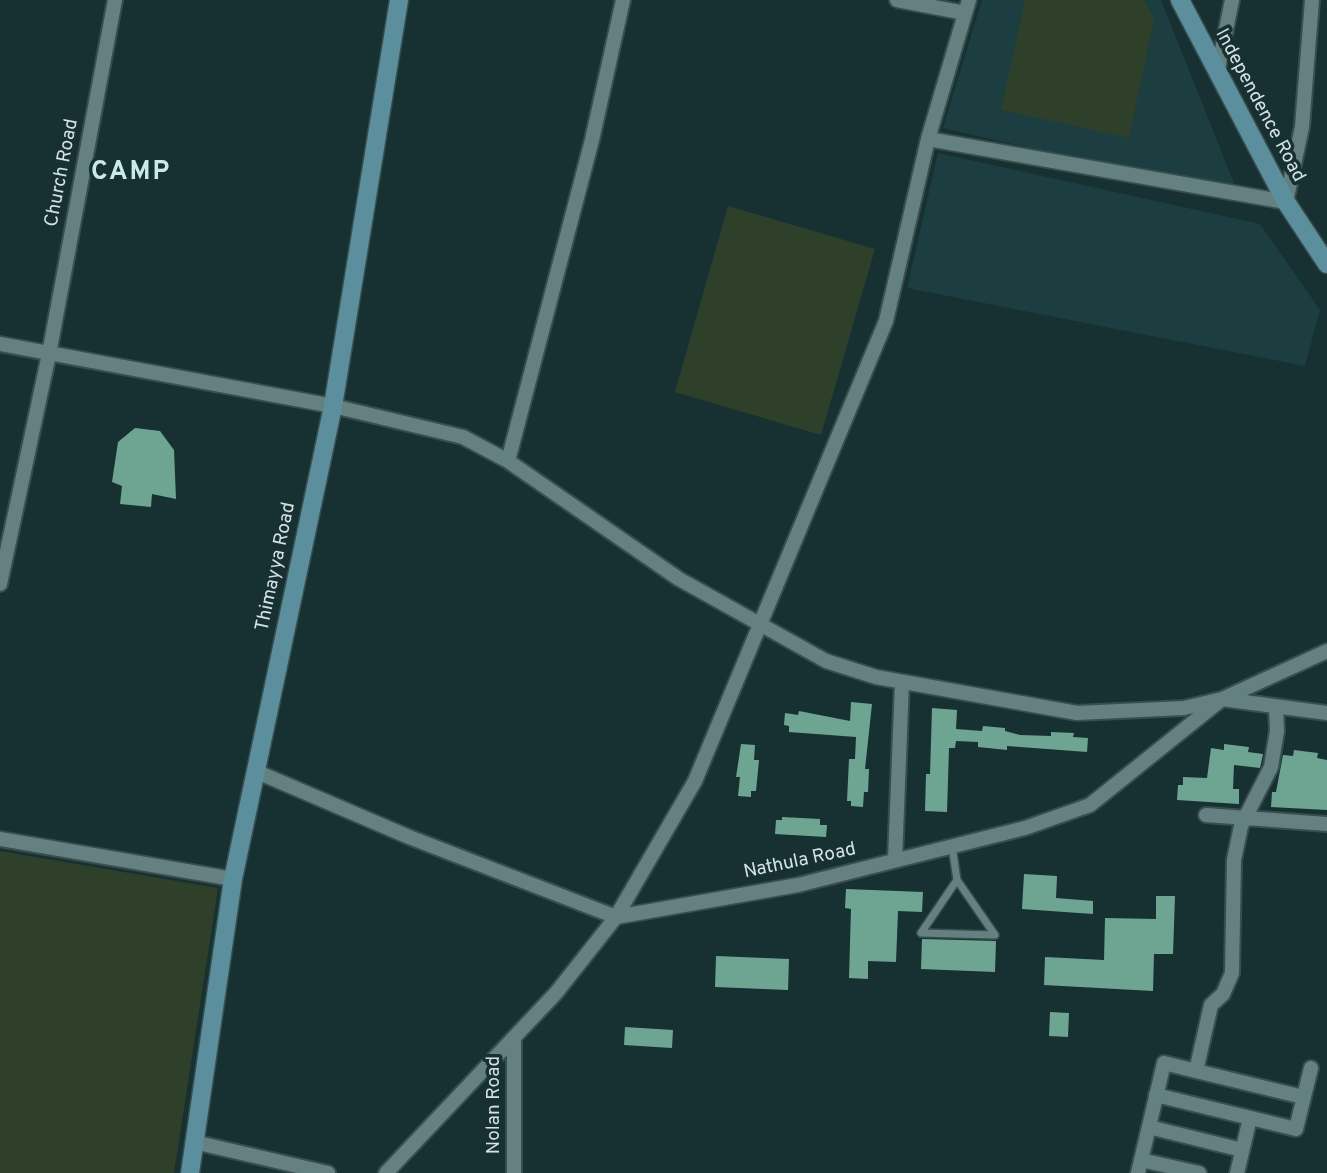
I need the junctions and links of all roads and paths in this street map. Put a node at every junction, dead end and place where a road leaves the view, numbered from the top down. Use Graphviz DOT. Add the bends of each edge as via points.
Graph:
graph roads {
  1 [pos="114,0"];
  2 [pos="399,0"];
  3 [pos="623,0"];
  4 [pos="897,0"];
  5 [pos="1180,0"];
  6 [pos="1232,0"];
  7 [pos="1312,0"];
  8 [pos="967,6"];
  9 [pos="1217,74"];
  10 [pos="928,139"];
  11 [pos="1286,202"];
  12 [pos="1327,264"];
  13 [pos="0,344"];
  14 [pos="49,354"];
  15 [pos="333,406"];
  16 [pos="508,461"];
  17 [pos="0,584"];
  18 [pos="759,623"];
  19 [pos="1327,651"];
  20 [pos="902,682"];
  21 [pos="1222,699"];
  22 [pos="1276,707"];
  23 [pos="1327,713"];
  24 [pos="255,771"];
  25 [pos="1206,815"];
  26 [pos="1246,817"];
  27 [pos="1327,824"];
  28 [pos="0,839"];
  29 [pos="952,846"];
  30 [pos="895,860"];
  31 [pos="233,879"];
  32 [pos="957,880"];
  33 [pos="616,917"];
  34 [pos="514,1038"];
  35 [pos="1311,1068"];
  36 [pos="1196,1071"];
  37 [pos="1156,1095"];
  38 [pos="1303,1097"];
  39 [pos="1250,1118"];
  40 [pos="1149,1127"];
  41 [pos="194,1142"];
  42 [pos="1242,1150"];
  43 [pos="1140,1166"];
  44 [pos="190,1173"];
  45 [pos="328,1173"];
  46 [pos="386,1173"];
  47 [pos="514,1173"];
  48 [pos="1199,1173"];
  49 [pos="1237,1173"];
  1 -- 14 [label="street, Church Road"];
  2 -- 15 [label="street, Thimayya Road"];
  3 -- 16 [label="street" via="592,140"];
  4 -- 8 [label="street"];
  5 -- 9 [label="street, Independence Road"];
  6 -- 9 [label="street"];
  7 -- 11 [label="street" via="1302,127"];
  8 -- 10 [label="street"];
  9 -- 11 [label="street, Independence Road"];
  10 -- 11 [label="street"];
  10 -- 18 [label="street" via="886,321"];
  11 -- 12 [label="street, Independence Road"];
  13 -- 14 [label="street"];
  14 -- 15 [label="street"];
  14 -- 17 [label="street, Church Road"];
  15 -- 16 [label="street" via="463,436"];
  15 -- 24 [label="street, Thimayya Road"];
  16 -- 18 [label="street" via="679,579"];
  18 -- 20 [label="street" via="826,661"];
  18 -- 33 [label="street" via="695,781"];
  19 -- 21 [label="street, Nathula Road"];
  20 -- 21 [label="street" via="1077,713 1184,708"];
  20 -- 30 [label="street"];
  21 -- 22 [label="street"];
  21 -- 29 [label="street, Nathula Road" via="1090,805 1025,828"];
  22 -- 23 [label="street"];
  22 -- 26 [label="street" via="1271,767"];
  24 -- 31 [label="street, Thimayya Road"];
  24 -- 33 [label="street"];
  25 -- 26 [label="street"];
  26 -- 27 [label="street"];
  26 -- 36 [label="street" via="1234,860 1232,973 1223,994 1211,1005"];
  28 -- 31 [label="street"];
  29 -- 30 [label="street, Nathula Road"];
  29 -- 32 [label="lane"];
  30 -- 33 [label="street, Nathula Road" via="798,885"];
  31 -- 41 [label="street, Thimayya Road"];
  32 -- 32 [label="lane" via="965,891 995,935 921,933"];
  33 -- 34 [label="street"];
  34 -- 46 [label="street"];
  34 -- 47 [label="street, Nolan Road"];
  35 -- 38 [label="street"];
  36 -- 37 [label="street" via="1164,1063"];
  36 -- 38 [label="street"];
  37 -- 39 [label="street"];
  37 -- 40 [label="street"];
  38 -- 39 [label="street" via="1296,1129"];
  39 -- 42 [label="street"];
  40 -- 42 [label="street"];
  40 -- 43 [label="street"];
  41 -- 44 [label="street, Thimayya Road"];
  41 -- 45 [label="street"];
  42 -- 49 [label="street"];
  43 -- 48 [label="street"];
}
